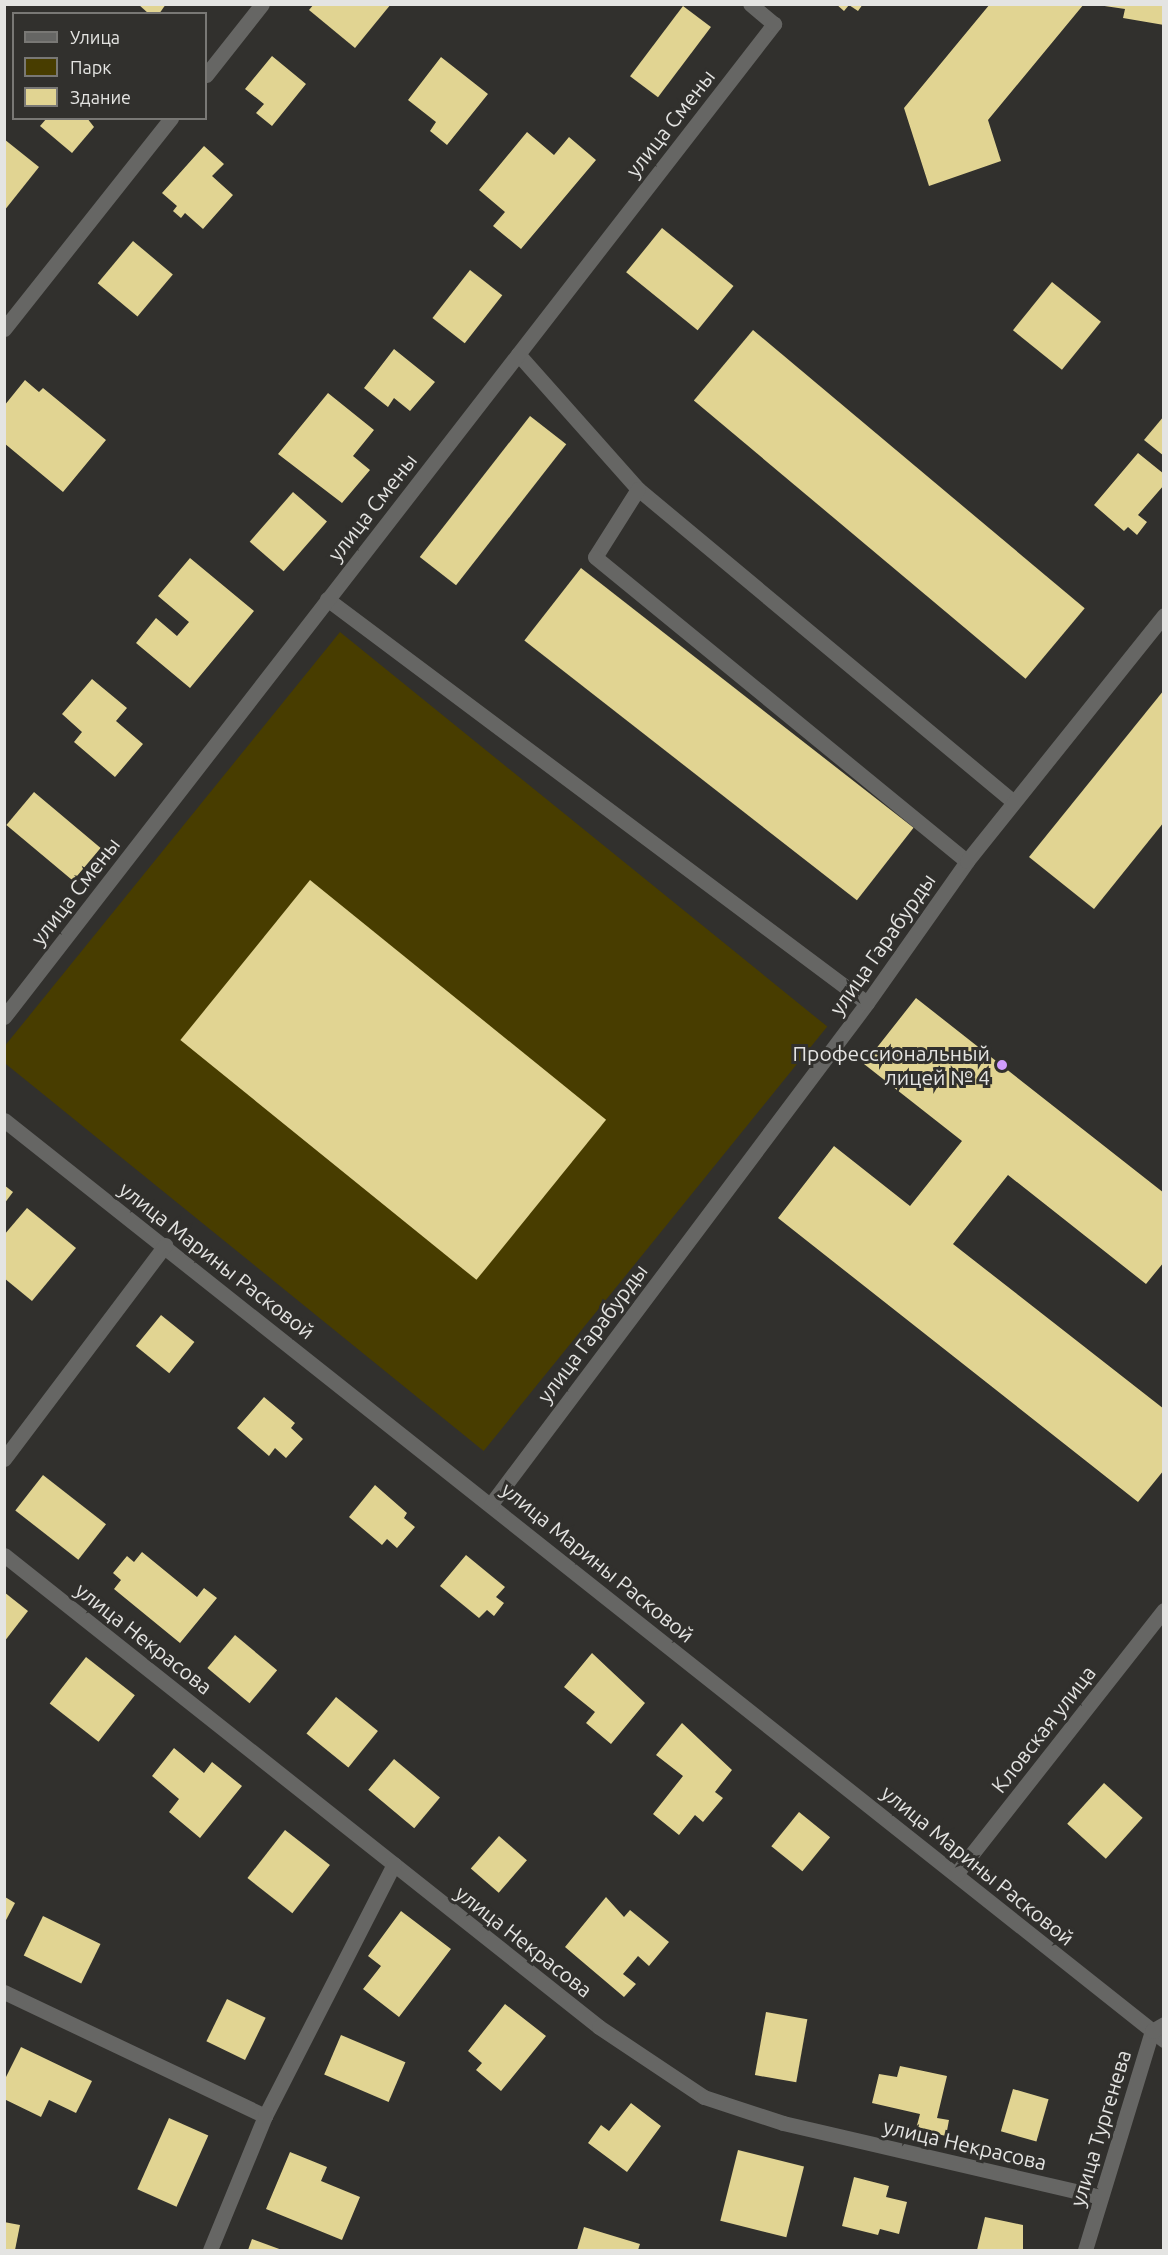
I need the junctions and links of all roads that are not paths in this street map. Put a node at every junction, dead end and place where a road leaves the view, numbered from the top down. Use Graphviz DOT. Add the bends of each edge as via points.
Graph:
graph roads {
  1 [pos="262,4"];
  2 [pos="750,4"];
  3 [pos="207,74"];
  4 [pos="169,120"];
  5 [pos="4,329"];
  6 [pos="518,354"];
  7 [pos="638,489"];
  8 [pos="327,599"];
  9 [pos="1164,615"];
  10 [pos="1014,802"];
  11 [pos="967,861"];
  12 [pos="867,1003"];
  13 [pos="4,1017"];
  14 [pos="4,1120"];
  15 [pos="165,1245"];
  16 [pos="4,1459"];
  17 [pos="491,1504"];
  18 [pos="4,1555"];
  19 [pos="1164,1610"];
  20 [pos="394,1864"];
  21 [pos="956,1875"];
  22 [pos="4,1992"];
  23 [pos="1160,2032"];
  24 [pos="265,2116"];
  25 [pos="1100,2197"];
  26 [pos="210,2250"];
  27 [pos="1085,2250"];
  1 -- 3 [label="street"];
  2 -- 6 [label="street, улица Смены" via="774,24"];
  4 -- 5 [label="street"];
  6 -- 7 [label="street"];
  6 -- 8 [label="street, улица Смены"];
  7 -- 10 [label="street"];
  7 -- 11 [label="street" via="595,557"];
  8 -- 12 [label="street"];
  8 -- 13 [label="street, улица Смены"];
  9 -- 10 [label="street, улица Гарабурды"];
  10 -- 11 [label="street, улица Гарабурды"];
  11 -- 12 [label="street, улица Гарабурды"];
  12 -- 17 [label="street, улица Гарабурды"];
  14 -- 15 [label="street, улица Марины Расковой"];
  15 -- 16 [label="street"];
  15 -- 17 [label="street, улица Марины Расковой"];
  17 -- 21 [label="street, улица Марины Расковой"];
  18 -- 20 [label="street, улица Некрасова"];
  19 -- 21 [label="street, Кловская улица"];
  20 -- 24 [label="street"];
  20 -- 25 [label="street, улица Некрасова" via="599,2027 704,2097 783,2123"];
  21 -- 23 [label="street, улица Марины Расковой"];
  22 -- 24 [label="street"];
  23 -- 25 [label="street, улица Тургенева"];
  24 -- 26 [label="street"];
  25 -- 27 [label="street, улица Тургенева"];
}
